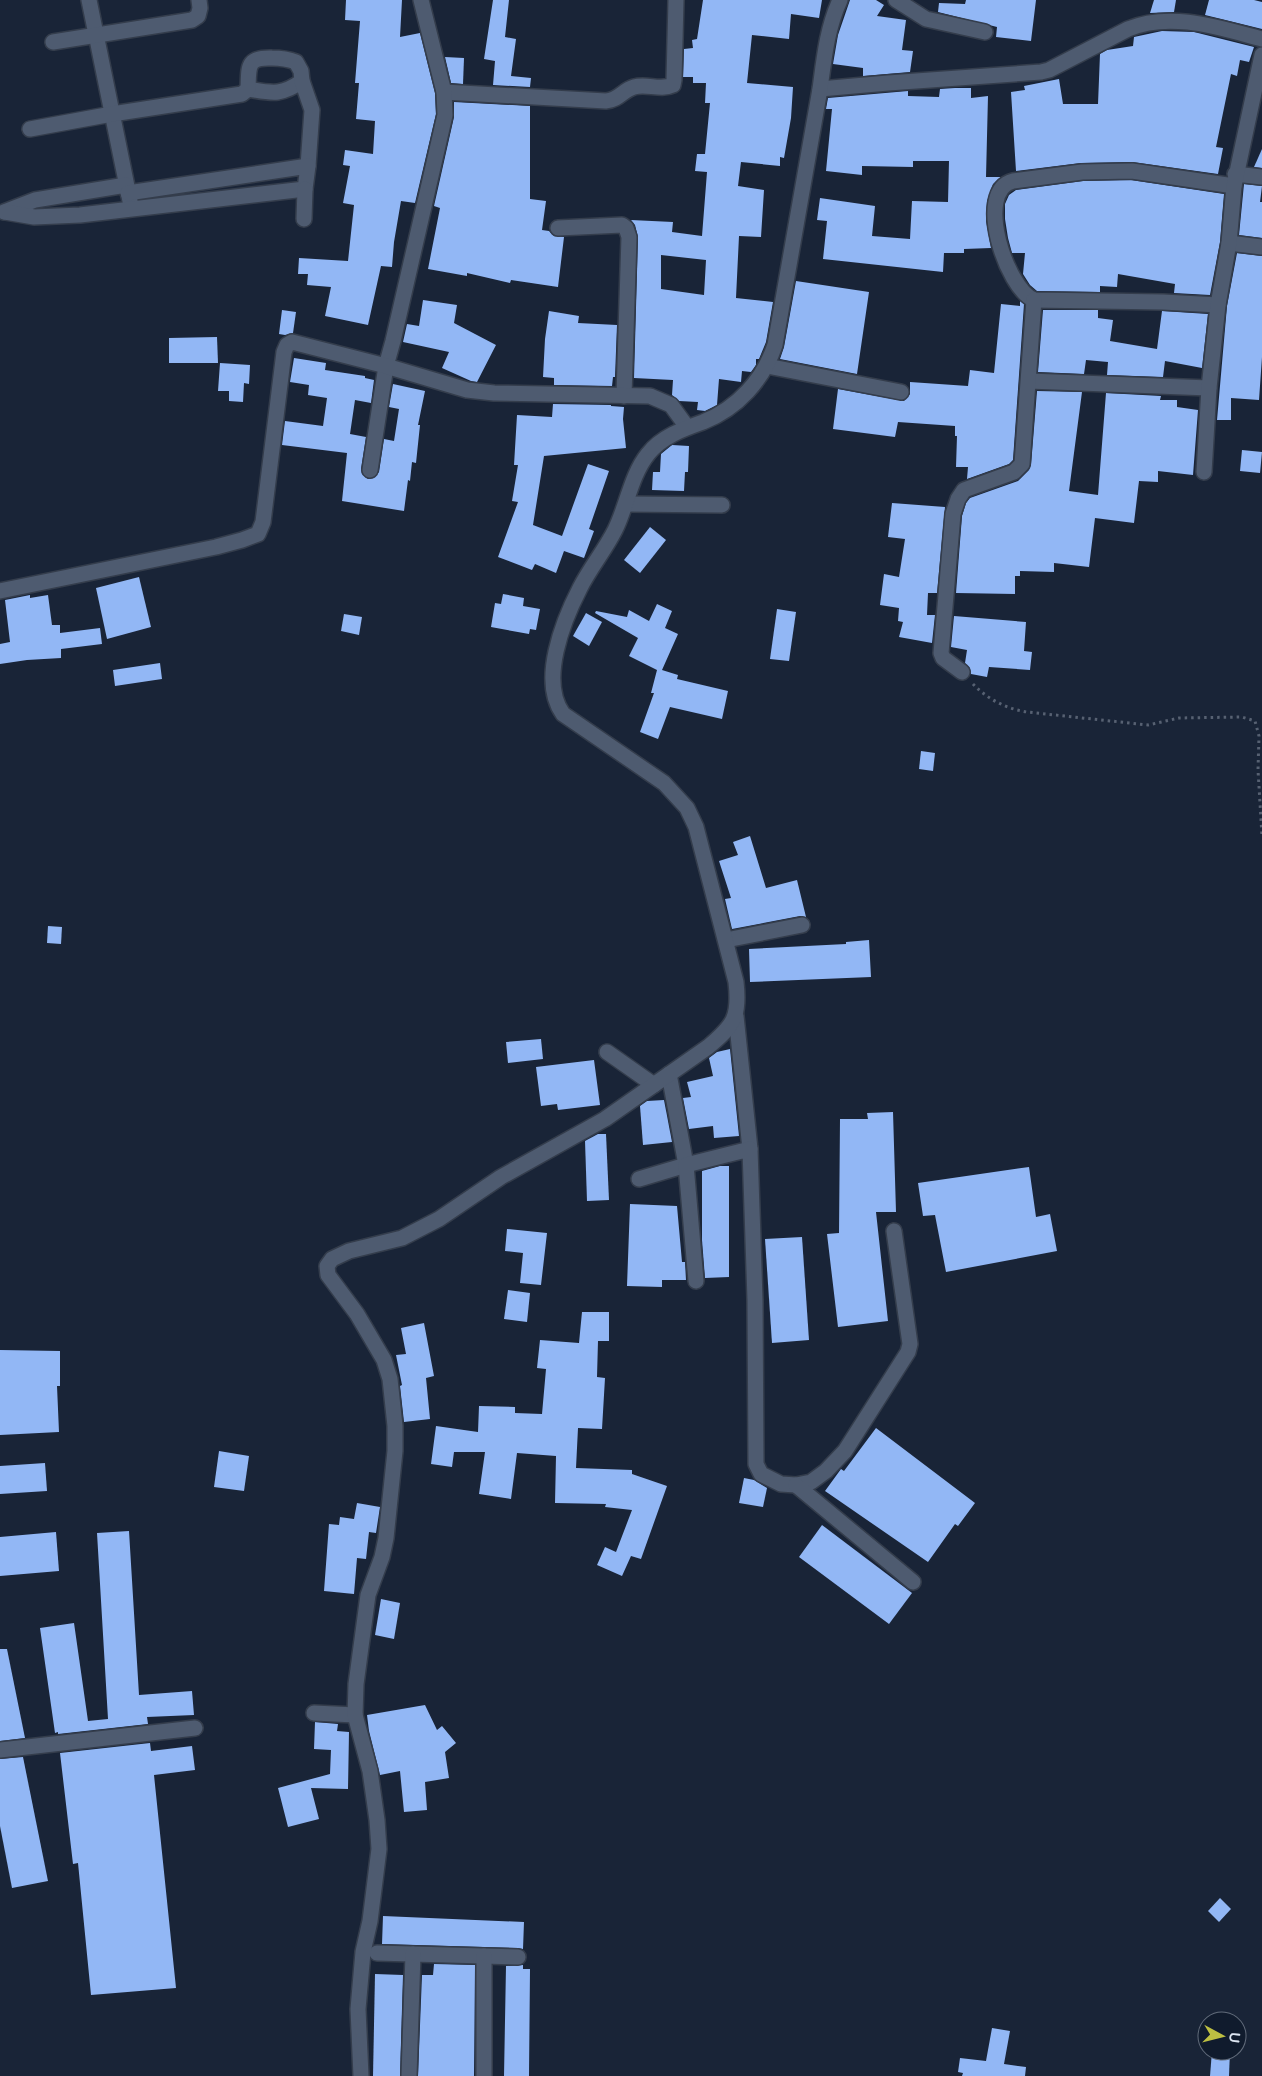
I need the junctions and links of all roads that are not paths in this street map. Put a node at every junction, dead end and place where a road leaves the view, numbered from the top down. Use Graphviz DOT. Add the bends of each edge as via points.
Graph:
graph roads {
  1 [pos="88,0"];
  2 [pos="199,0"];
  3 [pos="420,0"];
  4 [pos="676,0"];
  5 [pos="840,0"];
  6 [pos="896,0"];
  7 [pos="985,32"];
  8 [pos="95,34"];
  9 [pos="1262,39"];
  10 [pos="53,42"];
  11 [pos="1262,55"];
  12 [pos="302,81"];
  13 [pos="248,89"];
  14 [pos="820,90"];
  15 [pos="444,92"];
  16 [pos="112,114"];
  17 [pos="30,129"];
  18 [pos="308,166"];
  19 [pos="1262,177"];
  20 [pos="1234,180"];
  21 [pos="127,189"];
  22 [pos="305,189"];
  23 [pos="131,210"];
  24 [pos="2,212"];
  25 [pos="304,219"];
  26 [pos="558,228"];
  27 [pos="1229,243"];
  28 [pos="1262,248"];
  29 [pos="1034,300"];
  30 [pos="1218,305"];
  31 [pos="386,366"];
  32 [pos="767,366"];
  33 [pos="1029,381"];
  34 [pos="1209,388"];
  35 [pos="901,392"];
  36 [pos="624,396"];
  37 [pos="687,427"];
  38 [pos="370,470"];
  39 [pos="1204,472"];
  40 [pos="626,504"];
  41 [pos="722,505"];
  42 [pos="0,591"];
  43 [pos="962,672"];
  44 [pos="802,925"];
  45 [pos="726,940"];
  46 [pos="736,1016"];
  47 [pos="607,1052"];
  48 [pos="669,1074"];
  49 [pos="654,1085"];
  50 [pos="750,1149"];
  51 [pos="686,1165"];
  52 [pos="639,1179"];
  53 [pos="894,1231"];
  54 [pos="696,1281"];
  55 [pos="796,1485"];
  56 [pos="913,1582"];
  57 [pos="314,1713"];
  58 [pos="355,1715"];
  59 [pos="195,1728"];
  60 [pos="0,1750"];
  61 [pos="377,1953"];
  62 [pos="413,1954"];
  63 [pos="484,1956"];
  64 [pos="518,1957"];
  65 [pos="361,2076"];
  66 [pos="409,2076"];
  67 [pos="484,2076"];
  1 -- 8 [label="street"];
  2 -- 8 [label="street" via="198,16 192,20"];
  3 -- 15 [label="street"];
  4 -- 15 [label="street" via="674,80 668,88 634,86 618,99 606,101"];
  5 -- 14 [label="street" via="832,18"];
  6 -- 7 [label="street" via="926,19"];
  8 -- 10 [label="street"];
  8 -- 16 [label="street"];
  9 -- 14 [label="street" via="1193,23 1151,23 1128,29 1041,72"];
  11 -- 20 [label="street"];
  12 -- 13 [label="street" via="288,91"];
  12 -- 13 [label="street" via="296,62 286,58 259,58 253,60 249,67"];
  12 -- 18 [label="street" via="312,110"];
  13 -- 16 [label="street" via="242,94"];
  14 -- 32 [label="street" via="775,344"];
  15 -- 31 [label="street" via="445,115"];
  16 -- 17 [label="street"];
  16 -- 21 [label="street"];
  18 -- 21 [label="street"];
  18 -- 22 [label="street"];
  19 -- 20 [label="street"];
  20 -- 27 [label="street"];
  20 -- 29 [label="street" via="1132,171 1082,172 1006,183 1001,187 996,209 999,249 1024,294"];
  21 -- 23 [label="street"];
  21 -- 24 [label="street" via="35,200"];
  22 -- 23 [label="street"];
  22 -- 25 [label="street"];
  23 -- 24 [label="street" via="34,217"];
  26 -- 36 [label="street" via="622,224 626,228 629,237"];
  27 -- 28 [label="street"];
  27 -- 30 [label="street"];
  29 -- 30 [label="street"];
  29 -- 33 [label="street"];
  30 -- 34 [label="street"];
  31 -- 36 [label="street" via="467,390"];
  31 -- 38 [label="street"];
  31 -- 42 [label="street" via="304,344 292,342 287,345 263,522 258,534 216,547"];
  32 -- 35 [label="street"];
  32 -- 37 [label="street" via="748,392 718,415"];
  33 -- 34 [label="street"];
  33 -- 43 [label="street" via="1022,464 1014,472 964,490 953,514 941,653"];
  34 -- 39 [label="street"];
  36 -- 37 [label="street" via="650,396 663,400 671,405"];
  37 -- 40 [label="street" via="658,443 647,454"];
  40 -- 41 [label="street"];
  40 -- 45 [label="street" via="580,587 555,651 557,706 563,714 664,783 680,798 696,827"];
  44 -- 45 [label="street"];
  45 -- 46 [label="street" via="736,982"];
  46 -- 48 [label="street" via="722,1034"];
  46 -- 50 [label="street"];
  47 -- 49 [label="street"];
  48 -- 49 [label="street"];
  48 -- 51 [label="street"];
  49 -- 58 [label="street" via="605,1119 501,1177 439,1219 402,1238 349,1251 332,1259 327,1266 328,1275 357,1314 384,1360 390,1379 395,1426 390,1511 382,1556 364,1615"];
  50 -- 51 [label="street"];
  50 -- 55 [label="street" via="756,1464 761,1474 769,1479"];
  51 -- 52 [label="street"];
  51 -- 54 [label="street"];
  53 -- 55 [label="street" via="910,1344 908,1352 845,1451 811,1482"];
  55 -- 56 [label="street"];
  57 -- 58 [label="street"];
  58 -- 65 [label="street" via="370,1771 379,1849 358,2009"];
  59 -- 60 [label="street"];
  61 -- 62 [label="street"];
  62 -- 63 [label="street"];
  62 -- 66 [label="street"];
  63 -- 64 [label="street"];
  63 -- 67 [label="street"];
}
